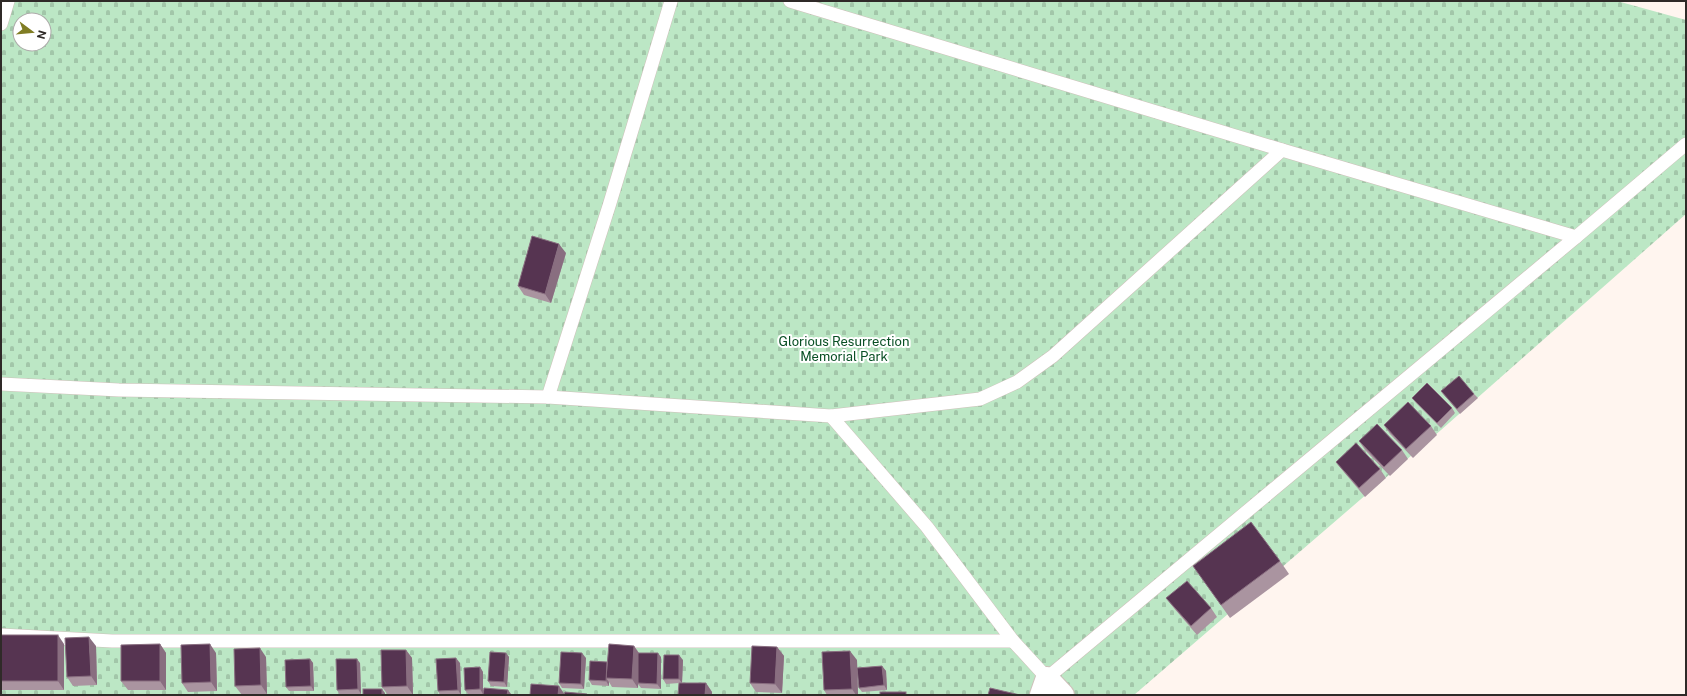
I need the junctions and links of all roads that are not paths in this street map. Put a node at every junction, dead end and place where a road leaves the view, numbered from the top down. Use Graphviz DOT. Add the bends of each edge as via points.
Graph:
graph roads {
  1 [pos="8,1"];
  2 [pos="670,1"];
  3 [pos="790,1"];
  4 [pos="1,24"];
  5 [pos="1686,144"];
  6 [pos="1282,150"];
  7 [pos="1576,237"];
  8 [pos="1,384"];
  9 [pos="548,397"];
  10 [pos="831,416"];
  11 [pos="1,635"];
  12 [pos="1013,641"];
  13 [pos="1044,687"];
  14 [pos="1063,695"];
  1 -- 4 [label="lane"];
  2 -- 9 [label="lane"];
  3 -- 6 [label="lane"];
  5 -- 7 [label="lane"];
  6 -- 7 [label="lane"];
  6 -- 10 [label="lane" via="1053,356 1017,382 980,399"];
  7 -- 13 [label="lane"];
  8 -- 9 [label="lane" via="119,390"];
  9 -- 10 [label="lane"];
  10 -- 12 [label="lane" via="927,527"];
  11 -- 12 [label="lane" via="112,641"];
  12 -- 13 [label="lane"];
  13 -- 14 [label="street"];
}
